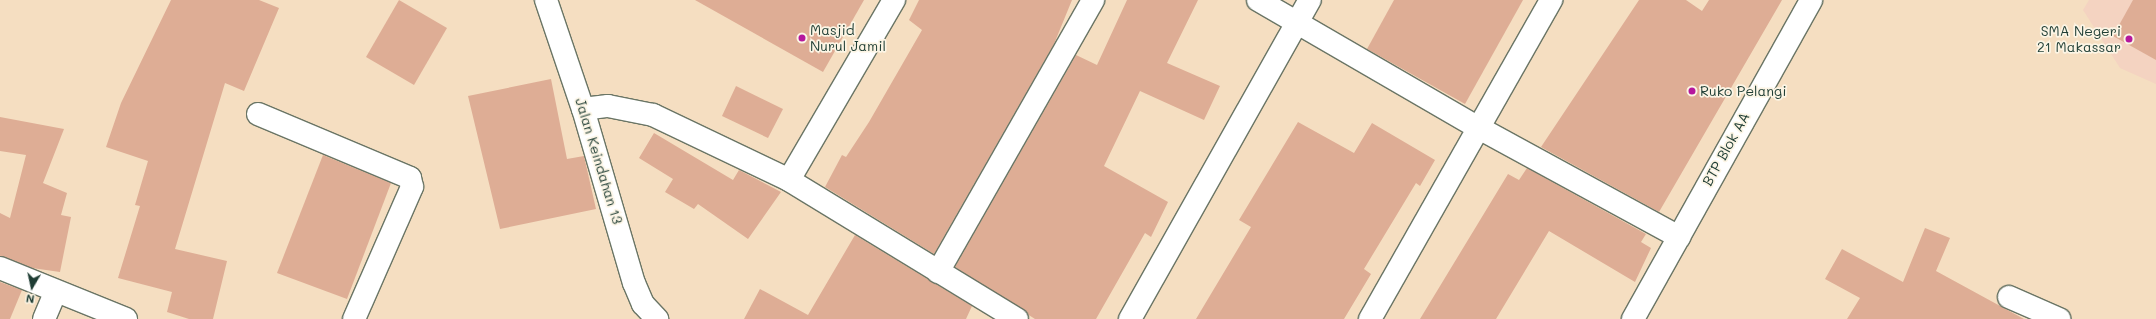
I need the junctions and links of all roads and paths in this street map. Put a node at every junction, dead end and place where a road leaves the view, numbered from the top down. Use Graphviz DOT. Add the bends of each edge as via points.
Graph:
graph roads {
  1 [pos="546,0"];
  2 [pos="894,0"];
  3 [pos="1093,0"];
  4 [pos="1258,0"];
  5 [pos="1310,0"];
  6 [pos="1551,0"];
  7 [pos="1810,0"];
  8 [pos="1297,22"];
  9 [pos="583,109"];
  10 [pos="258,114"];
  11 [pos="1479,128"];
  12 [pos="789,180"];
  13 [pos="1678,237"];
  14 [pos="0,268"];
  15 [pos="938,272"];
  16 [pos="56,291"];
  17 [pos="2009,297"];
  18 [pos="44,319"];
  19 [pos="126,319"];
  20 [pos="354,319"];
  21 [pos="657,319"];
  22 [pos="1017,319"];
  23 [pos="1130,319"];
  24 [pos="1370,319"];
  25 [pos="1633,319"];
  26 [pos="2059,319"];
  1 -- 9 [label="street, Jalan Keindahan 13"];
  2 -- 12 [label="street"];
  3 -- 15 [label="street"];
  4 -- 8 [label="street"];
  5 -- 8 [label="street"];
  6 -- 11 [label="street"];
  7 -- 13 [label="street, BTP Blok AA"];
  8 -- 11 [label="street"];
  8 -- 23 [label="street"];
  9 -- 12 [label="street" via="608,106 653,115"];
  9 -- 21 [label="street, Jalan Keindahan 13" via="634,283 643,304"];
  10 -- 20 [label="street" via="410,178 412,187"];
  11 -- 13 [label="street"];
  11 -- 24 [label="street"];
  12 -- 15 [label="street"];
  13 -- 25 [label="street, BTP Blok AA"];
  14 -- 16 [label="street"];
  15 -- 22 [label="street"];
  16 -- 18 [label="street"];
  16 -- 19 [label="street"];
  17 -- 26 [label="street"];
}
